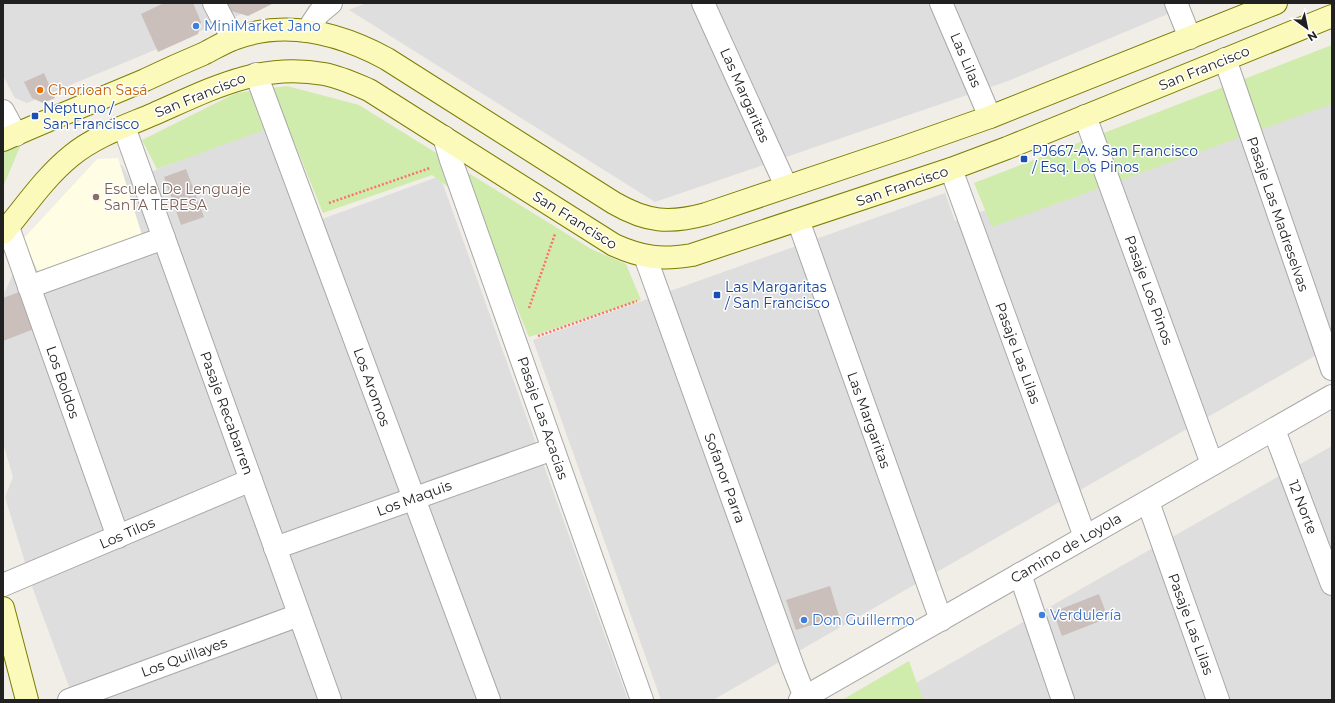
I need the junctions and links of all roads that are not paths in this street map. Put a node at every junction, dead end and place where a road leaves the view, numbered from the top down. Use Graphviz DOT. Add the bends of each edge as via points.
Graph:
graph roads {
  1 [pos="214,3"];
  2 [pos="331,3"];
  3 [pos="703,3"];
  4 [pos="941,3"];
  5 [pos="1176,3"];
  6 [pos="1276,3"];
  7 [pos="1332,16"];
  8 [pos="307,31"];
  9 [pos="1190,38"];
  10 [pos="233,39"];
  11 [pos="1225,60"];
  12 [pos="256,74"];
  13 [pos="3,111"];
  14 [pos="990,116"];
  15 [pos="1085,116"];
  16 [pos="124,126"];
  17 [pos="444,136"];
  18 [pos="9,138"];
  19 [pos="951,169"];
  20 [pos="786,186"];
  21 [pos="798,220"];
  22 [pos="5,230"];
  23 [pos="164,238"];
  24 [pos="645,256"];
  25 [pos="29,287"];
  26 [pos="1332,369"];
  27 [pos="1332,396"];
  28 [pos="1274,430"];
  29 [pos="553,448"];
  30 [pos="1212,464"];
  31 [pos="251,480"];
  32 [pos="414,498"];
  33 [pos="1148,502"];
  34 [pos="118,537"];
  35 [pos="1085,537"];
  36 [pos="275,548"];
  37 [pos="1020,574"];
  38 [pos="1332,584"];
  39 [pos="3,585"];
  40 [pos="3,608"];
  41 [pos="299,615"];
  42 [pos="941,620"];
  43 [pos="804,699"];
  44 [pos="27,700"];
  45 [pos="69,700"];
  46 [pos="330,700"];
  47 [pos="489,700"];
  48 [pos="642,700"];
  49 [pos="1063,700"];
  50 [pos="1218,700"];
  1 -- 10 [label="street"];
  2 -- 8 [label="street" via="318,13"];
  3 -- 20 [label="street, Las Margaritas"];
  4 -- 14 [label="street, Las Lilas"];
  5 -- 9 [label="street"];
  6 -- 9 [label="main road"];
  7 -- 11 [label="main road, San Francisco"];
  8 -- 10 [label="main road" via="269,31"];
  8 -- 20 [label="main road" via="327,34 368,48 614,203 643,217 658,220 690,218"];
  9 -- 14 [label="main road"];
  10 -- 18 [label="main road"];
  11 -- 15 [label="main road, San Francisco"];
  11 -- 26 [label="street, Pasaje Las Madreselvas"];
  12 -- 16 [label="main road, San Francisco" via="233,80"];
  12 -- 17 [label="main road, San Francisco" via="302,70 348,81 370,90"];
  12 -- 32 [label="street, Los Aromos"];
  13 -- 18 [label="street"];
  14 -- 20 [label="main road"];
  15 -- 19 [label="main road, San Francisco"];
  15 -- 30 [label="street, Pasaje Los Pinos"];
  16 -- 22 [label="main road, San Francisco" via="86,145 56,169"];
  16 -- 23 [label="street, Pasaje Recabarren"];
  17 -- 24 [label="main road, San Francisco" via="614,245"];
  17 -- 29 [label="street, Pasaje Las Acacias"];
  19 -- 21 [label="main road, San Francisco"];
  19 -- 35 [label="street, Pasaje Las Lilas"];
  21 -- 24 [label="main road, San Francisco" via="692,256"];
  21 -- 42 [label="street, Las Margaritas"];
  22 -- 25 [label="street, Los Boldos"];
  23 -- 25 [label="street"];
  23 -- 31 [label="street, Pasaje Recabarren"];
  24 -- 43 [label="street, Sofanor Parra"];
  25 -- 34 [label="street, Los Boldos"];
  27 -- 28 [label="street, Camino de Loyola"];
  28 -- 30 [label="street, Camino de Loyola"];
  28 -- 38 [label="street, 12 Norte"];
  29 -- 32 [label="street, Los Maquis"];
  29 -- 48 [label="street, Pasaje Las Acacias"];
  30 -- 33 [label="street, Camino de Loyola"];
  31 -- 34 [label="street, Los Tilos"];
  31 -- 36 [label="street, Pasaje Recabarren"];
  32 -- 36 [label="street, Los Maquis"];
  32 -- 47 [label="street, Los Aromos"];
  33 -- 35 [label="street, Camino de Loyola"];
  33 -- 50 [label="street, Pasaje Las Lilas"];
  34 -- 39 [label="street, Los Tilos"];
  35 -- 37 [label="street, Camino de Loyola"];
  36 -- 41 [label="street, Pasaje Recabarren"];
  37 -- 42 [label="street, Camino de Loyola"];
  37 -- 49 [label="street"];
  40 -- 44 [label="main road"];
  41 -- 45 [label="street, Los Quillayes"];
  41 -- 46 [label="street, Pasaje Recabarren"];
  42 -- 43 [label="street, Camino de Loyola"];
}
